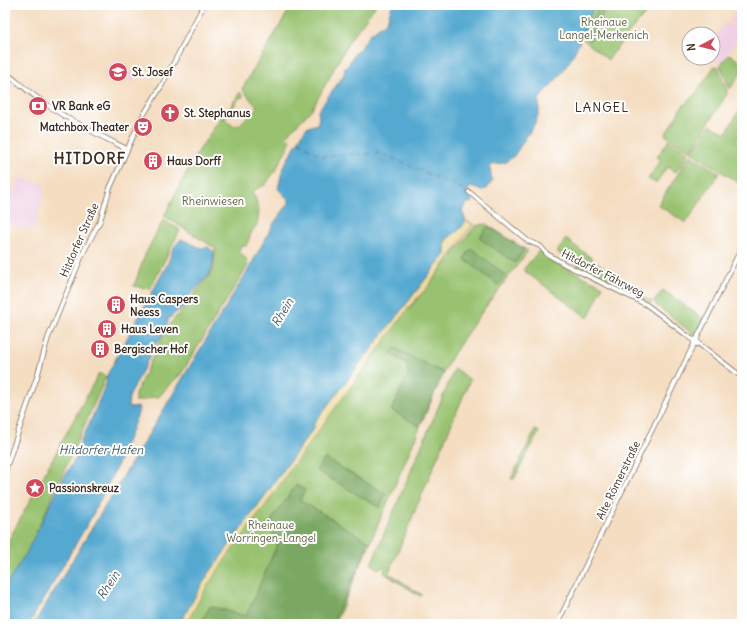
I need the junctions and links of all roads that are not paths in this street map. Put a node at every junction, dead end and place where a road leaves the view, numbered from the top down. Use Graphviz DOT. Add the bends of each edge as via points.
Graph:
graph roads {
  1 [pos="204,5"];
  2 [pos="5,72"];
  3 [pos="127,149"];
  4 [pos="469,192"];
  5 [pos="742,247"];
  6 [pos="696,341"];
  7 [pos="742,377"];
  8 [pos="5,471"];
  9 [pos="556,624"];
  1 -- 3 [label="street, Hitdorfer Straße"];
  2 -- 3 [label="street" via="63,115"];
  3 -- 8 [label="street, Hitdorfer Straße" via="110,188 100,221 48,338"];
  4 -- 6 [label="street, Hitdorfer Fährweg" via="547,254 647,305"];
  5 -- 6 [label="street, Alte Römerstraße"];
  6 -- 7 [label="street, Hitdorfer Fährweg"];
  6 -- 9 [label="street, Alte Römerstraße"];
}
